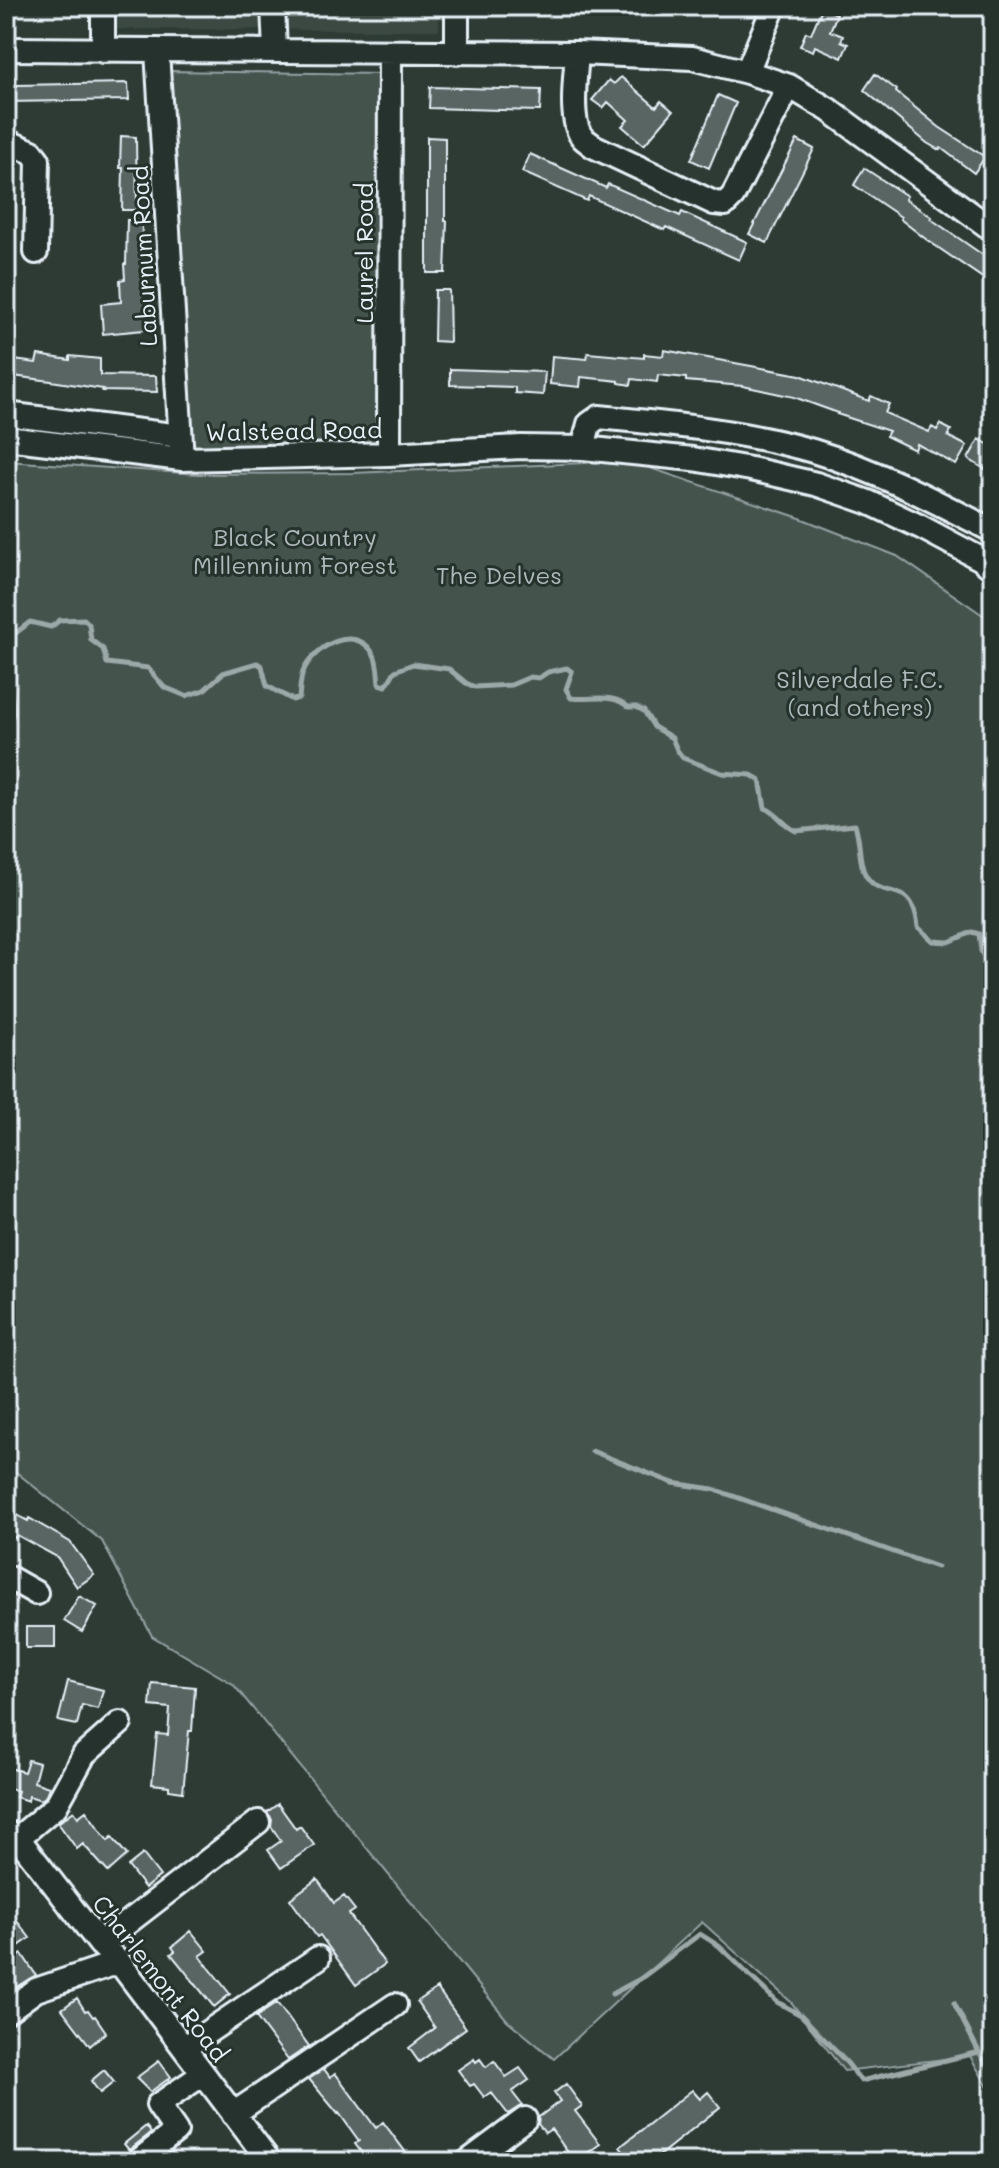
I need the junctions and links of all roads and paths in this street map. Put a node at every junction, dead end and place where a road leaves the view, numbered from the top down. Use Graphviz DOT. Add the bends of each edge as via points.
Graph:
graph roads {
  1 [pos="103,6"];
  2 [pos="273,6"];
  3 [pos="457,6"];
  4 [pos="774,6"];
  5 [pos="6,49"];
  6 [pos="103,51"];
  7 [pos="157,51"];
  8 [pos="275,51"];
  9 [pos="390,52"];
  10 [pos="457,53"];
  11 [pos="577,53"];
  12 [pos="747,72"];
  13 [pos="789,86"];
  14 [pos="6,141"];
  15 [pos="993,201"];
  16 [pos="986,225"];
  17 [pos="36,252"];
  18 [pos="6,414"];
  19 [pos="180,436"];
  20 [pos="6,438"];
  21 [pos="583,448"];
  22 [pos="389,454"];
  23 [pos="182,459"];
  24 [pos="993,531"];
  25 [pos="993,539"];
  26 [pos="987,564"];
  27 [pos="6,1576"];
  28 [pos="35,1593"];
  29 [pos="120,1723"];
  30 [pos="258,1822"];
  31 [pos="12,1835"];
  32 [pos="100,1944"];
  33 [pos="318,1958"];
  34 [pos="119,1962"];
  35 [pos="395,2005"];
  36 [pos="6,2012"];
  37 [pos="184,2048"];
  38 [pos="203,2074"];
  39 [pos="233,2114"];
  40 [pos="525,2119"];
  41 [pos="137,2162"];
  42 [pos="270,2162"];
  43 [pos="467,2162"];
  1 -- 6 [label="street"];
  2 -- 8 [label="street"];
  3 -- 10 [label="street"];
  4 -- 12 [label="street"];
  5 -- 6 [label="street"];
  6 -- 7 [label="street"];
  7 -- 8 [label="street"];
  7 -- 19 [label="street, Laburnum Road"];
  8 -- 9 [label="street"];
  9 -- 10 [label="street"];
  9 -- 22 [label="street, Laurel Road"];
  10 -- 11 [label="street"];
  11 -- 12 [label="street" via="692,58"];
  11 -- 13 [label="street" via="575,104 581,137 714,203 725,204 733,196"];
  12 -- 13 [label="street"];
  13 -- 16 [label="street"];
  14 -- 17 [label="street" via="38,160"];
  15 -- 16 [label="street"];
  18 -- 19 [label="street"];
  19 -- 23 [label="street, Laburnum Road"];
  20 -- 23 [label="street, Walstead Road"];
  21 -- 22 [label="street, Walstead Road"];
  21 -- 24 [label="street" via="589,424 599,417 765,439 868,470"];
  21 -- 26 [label="street, Walstead Road" via="693,459 816,484 868,502"];
  22 -- 23 [label="street, Walstead Road"];
  25 -- 26 [label="street"];
  27 -- 28 [label="street"];
  29 -- 31 [label="street" via="84,1755 56,1806"];
  30 -- 32 [label="street"];
  31 -- 32 [label="street, Charlemont Road"];
  32 -- 34 [label="street, Charlemont Road"];
  33 -- 37 [label="street"];
  34 -- 36 [label="street" via="36,1990"];
  34 -- 37 [label="street, Charlemont Road"];
  35 -- 39 [label="street"];
  37 -- 38 [label="street, Charlemont Road"];
  38 -- 39 [label="street, Charlemont Road"];
  38 -- 41 [label="street" via="158,2105 176,2131"];
  39 -- 42 [label="street, Charlemont Road"];
  40 -- 43 [label="street"];
}
